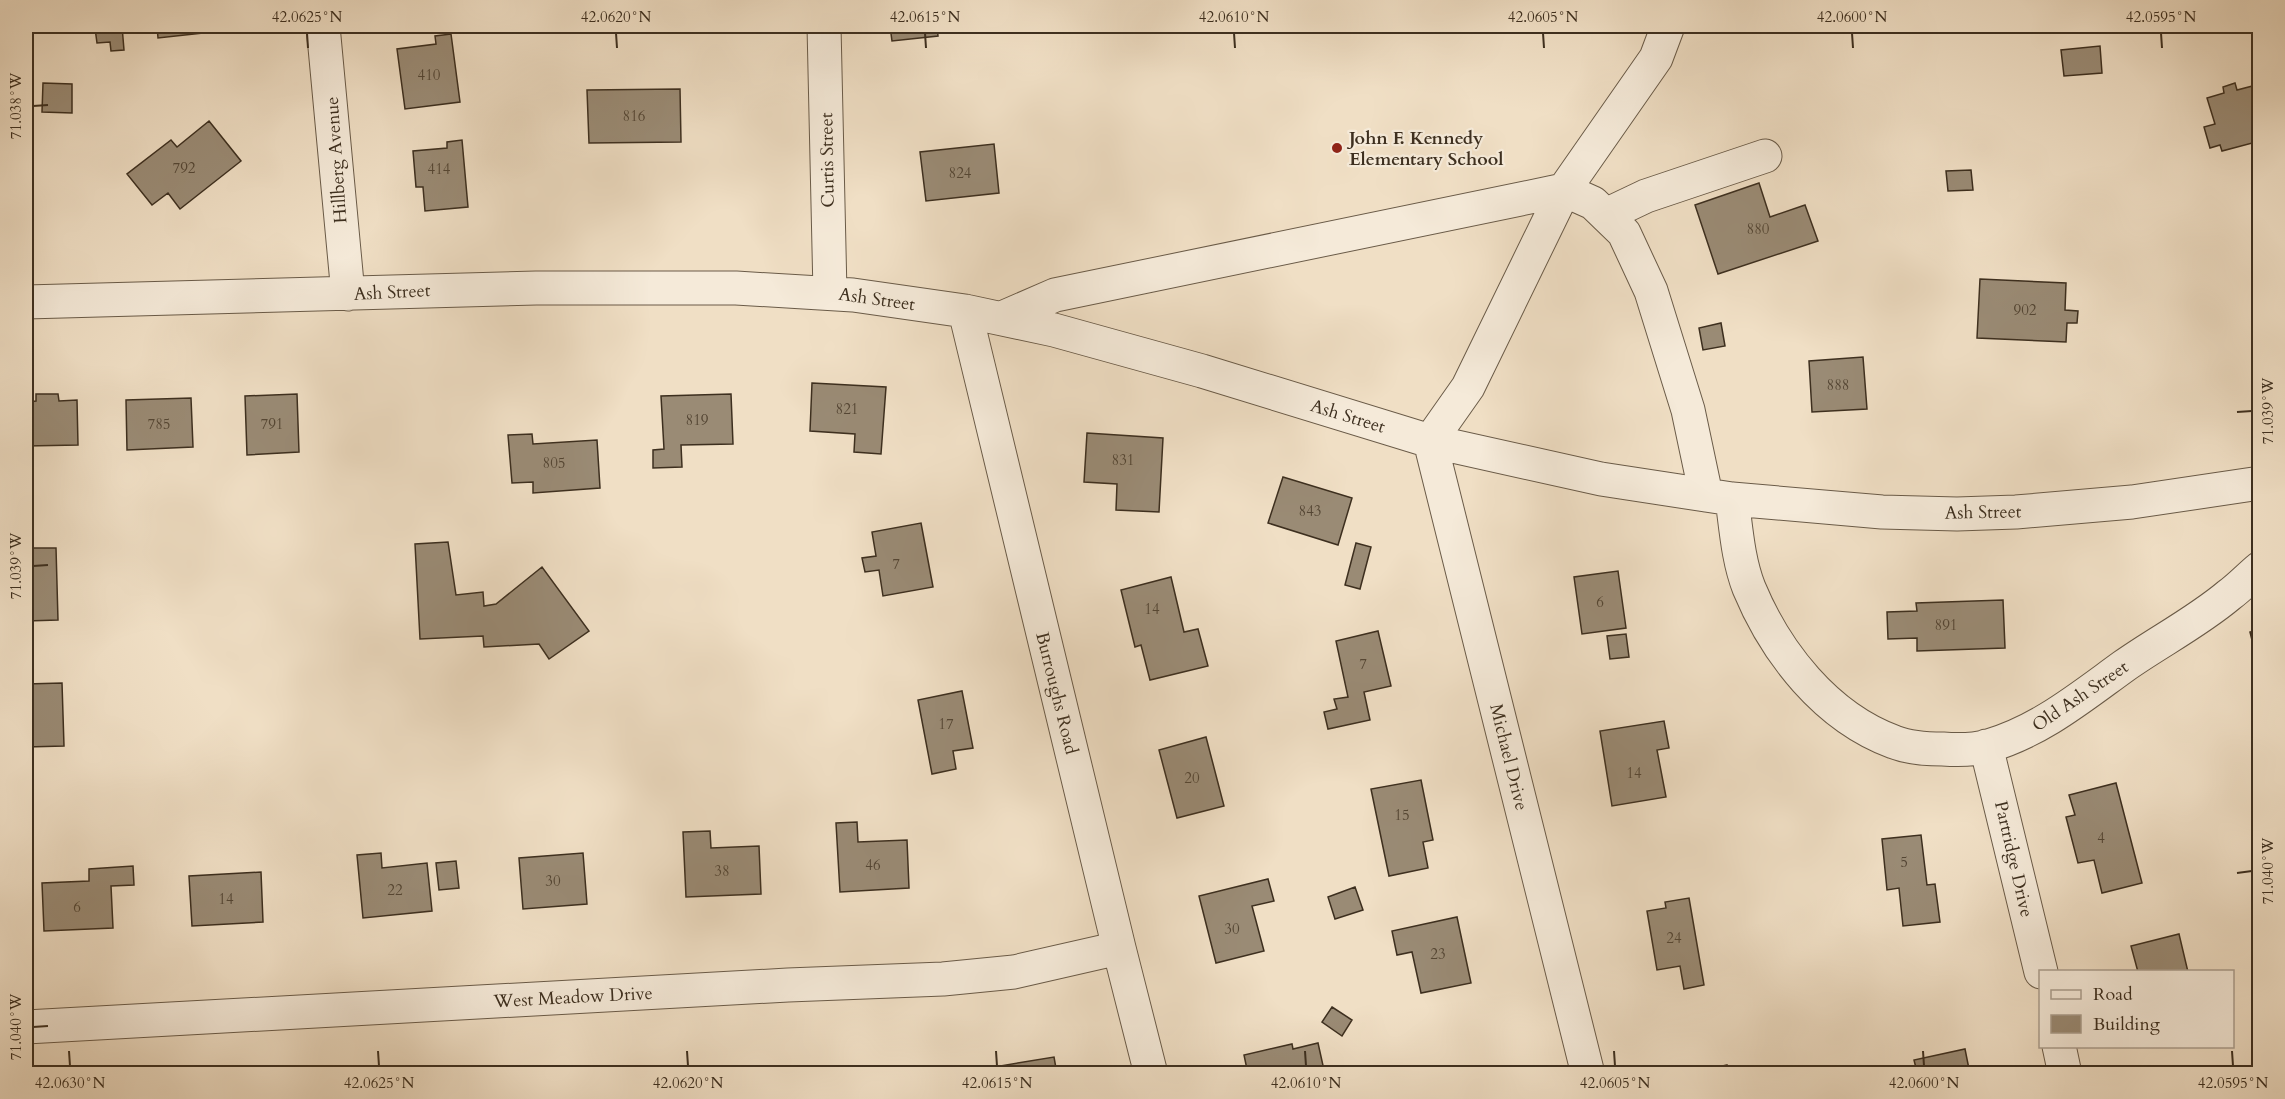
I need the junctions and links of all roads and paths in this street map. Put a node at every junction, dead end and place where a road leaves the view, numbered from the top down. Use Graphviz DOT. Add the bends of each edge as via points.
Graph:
graph roads {
  1 [pos="323,26"];
  2 [pos="824,26"];
  3 [pos="1668,26"];
  4 [pos="1765,156"];
  5 [pos="1564,190"];
  6 [pos="1606,215"];
  7 [pos="830,293"];
  8 [pos="348,294"];
  9 [pos="26,303"];
  10 [pos="966,311"];
  11 [pos="1002,318"];
  12 [pos="1430,441"];
  13 [pos="2259,483"];
  14 [pos="1719,497"];
  15 [pos="2259,568"];
  16 [pos="1986,746"];
  17 [pos="1119,948"];
  18 [pos="2041,970"];
  19 [pos="26,1027"];
  20 [pos="2059,1048"];
  21 [pos="1151,1074"];
  22 [pos="1588,1074"];
  23 [pos="2065,1074"];
  1 -- 8 [label="street, Hillberg Avenue"];
  2 -- 7 [label="street, Curtis Street"];
  3 -- 5 [label="street" via="1656,58"];
  4 -- 6 [label="street" via="1646,196"];
  5 -- 6 [label="street" via="1593,202"];
  5 -- 11 [label="street" via="1054,294"];
  5 -- 12 [label="street" via="1468,387"];
  6 -- 14 [label="street" via="1624,233 1651,291"];
  7 -- 8 [label="street, Ash Street" via="616,288"];
  7 -- 10 [label="street, Ash Street"];
  8 -- 9 [label="street, Ash Street"];
  10 -- 11 [label="street, Ash Street"];
  10 -- 17 [label="street, Burroughs Road"];
  11 -- 12 [label="street, Ash Street" via="1139,352"];
  12 -- 14 [label="street, Ash Street" via="1601,479"];
  12 -- 22 [label="street, Michael Drive"];
  13 -- 14 [label="street, Ash Street" via="2132,502 1981,513 1882,512"];
  14 -- 16 [label="street, Old Ash Street" via="1762,617 1780,647 1828,702 1861,727 1895,743 1925,749"];
  15 -- 16 [label="street, Old Ash Street" via="2229,596 2035,728"];
  16 -- 18 [label="street, Partridge Drive"];
  17 -- 19 [label="street, West Meadow Drive" via="1014,972 943,979"];
  17 -- 21 [label="street, Burroughs Road"];
  20 -- 23 [label="street"];
}
